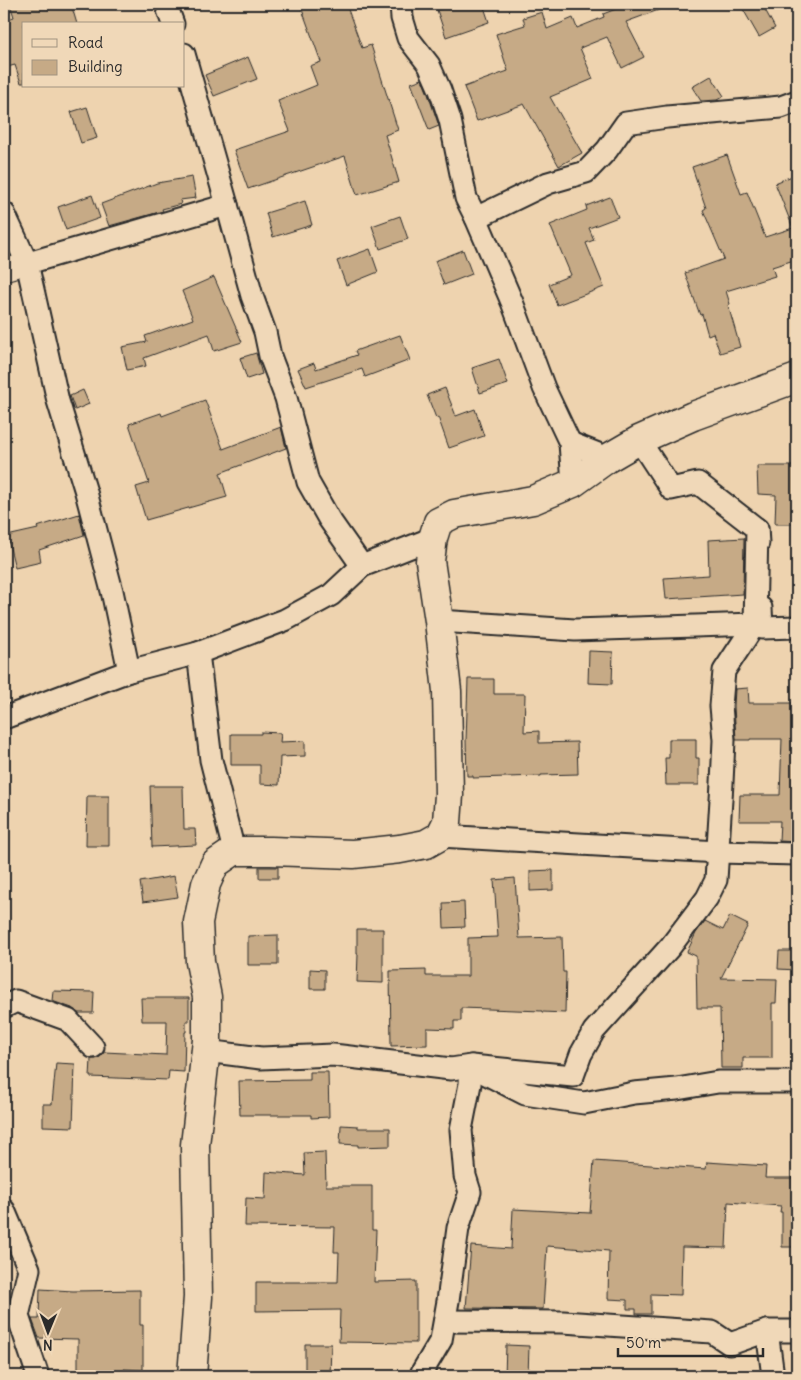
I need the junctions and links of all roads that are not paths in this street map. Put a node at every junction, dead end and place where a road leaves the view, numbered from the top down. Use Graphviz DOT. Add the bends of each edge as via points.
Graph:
graph roads {
  1 [pos="166,4"];
  2 [pos="401,4"];
  3 [pos="172,22"];
  4 [pos="185,57"];
  5 [pos="797,101"];
  6 [pos="228,205"];
  7 [pos="4,213"];
  8 [pos="476,218"];
  9 [pos="27,263"];
  10 [pos="4,270"];
  11 [pos="797,378"];
  12 [pos="639,440"];
  13 [pos="570,443"];
  14 [pos="608,458"];
  15 [pos="573,483"];
  16 [pos="757,529"];
  17 [pos="433,538"];
  18 [pos="362,566"];
  19 [pos="439,621"];
  20 [pos="755,624"];
  21 [pos="797,627"];
  22 [pos="198,653"];
  23 [pos="129,671"];
  24 [pos="4,718"];
  25 [pos="440,836"];
  26 [pos="234,852"];
  27 [pos="718,852"];
  28 [pos="797,854"];
  29 [pos="4,1007"];
  30 [pos="92,1047"];
  31 [pos="206,1051"];
  32 [pos="471,1066"];
  33 [pos="797,1082"];
  34 [pos="4,1210"];
  35 [pos="444,1321"];
  36 [pos="767,1330"];
  37 [pos="797,1331"];
  38 [pos="38,1376"];
  39 [pos="192,1376"];
  40 [pos="422,1376"];
  41 [pos="773,1376"];
  1 -- 3 [label="street"];
  2 -- 8 [label="street" via="408,38 429,65 440,90 450,120 466,198"];
  4 -- 6 [label="street"];
  5 -- 8 [label="street" via="781,107 626,124 586,172 548,182"];
  6 -- 9 [label="street"];
  6 -- 18 [label="street" via="308,482"];
  7 -- 9 [label="street"];
  8 -- 13 [label="street" via="544,388"];
  9 -- 10 [label="street"];
  9 -- 23 [label="street" via="58,401 89,501"];
  11 -- 12 [label="street" via="693,416"];
  12 -- 14 [label="street"];
  12 -- 16 [label="street" via="671,490 698,483"];
  13 -- 14 [label="street"];
  13 -- 15 [label="street"];
  14 -- 15 [label="street"];
  15 -- 17 [label="street" via="533,500 454,514 438,522"];
  16 -- 20 [label="street"];
  16 -- 21 [label="street" via="762,628"];
  17 -- 18 [label="street"];
  17 -- 19 [label="street" via="430,561"];
  18 -- 22 [label="street" via="331,596 285,620"];
  19 -- 20 [label="street" via="575,630"];
  19 -- 25 [label="street" via="447,692 449,795 448,822"];
  20 -- 27 [label="street" via="724,671"];
  22 -- 23 [label="street"];
  22 -- 26 [label="street" via="211,760"];
  23 -- 24 [label="street"];
  25 -- 26 [label="street" via="426,844 353,854"];
  25 -- 27 [label="street"];
  26 -- 31 [label="street" via="215,864 206,884 198,922 200,962 207,996"];
  27 -- 28 [label="street"];
  27 -- 32 [label="street" via="716,880 707,898 670,947 594,1031 573,1076"];
  29 -- 30 [label="street" via="16,1000 68,1020"];
  31 -- 32 [label="street" via="260,1058 334,1055 451,1069"];
  31 -- 39 [label="street" via="195,1145 198,1297"];
  32 -- 33 [label="street" via="525,1094 584,1103 718,1082"];
  32 -- 35 [label="street" via="461,1130 465,1176 470,1192 458,1228"];
  34 -- 38 [label="street" via="29,1269 18,1316"];
  35 -- 36 [label="street" via="563,1322 712,1332 730,1344"];
  35 -- 40 [label="street" via="441,1340"];
  36 -- 37 [label="street"];
  36 -- 41 [label="street"];
}
